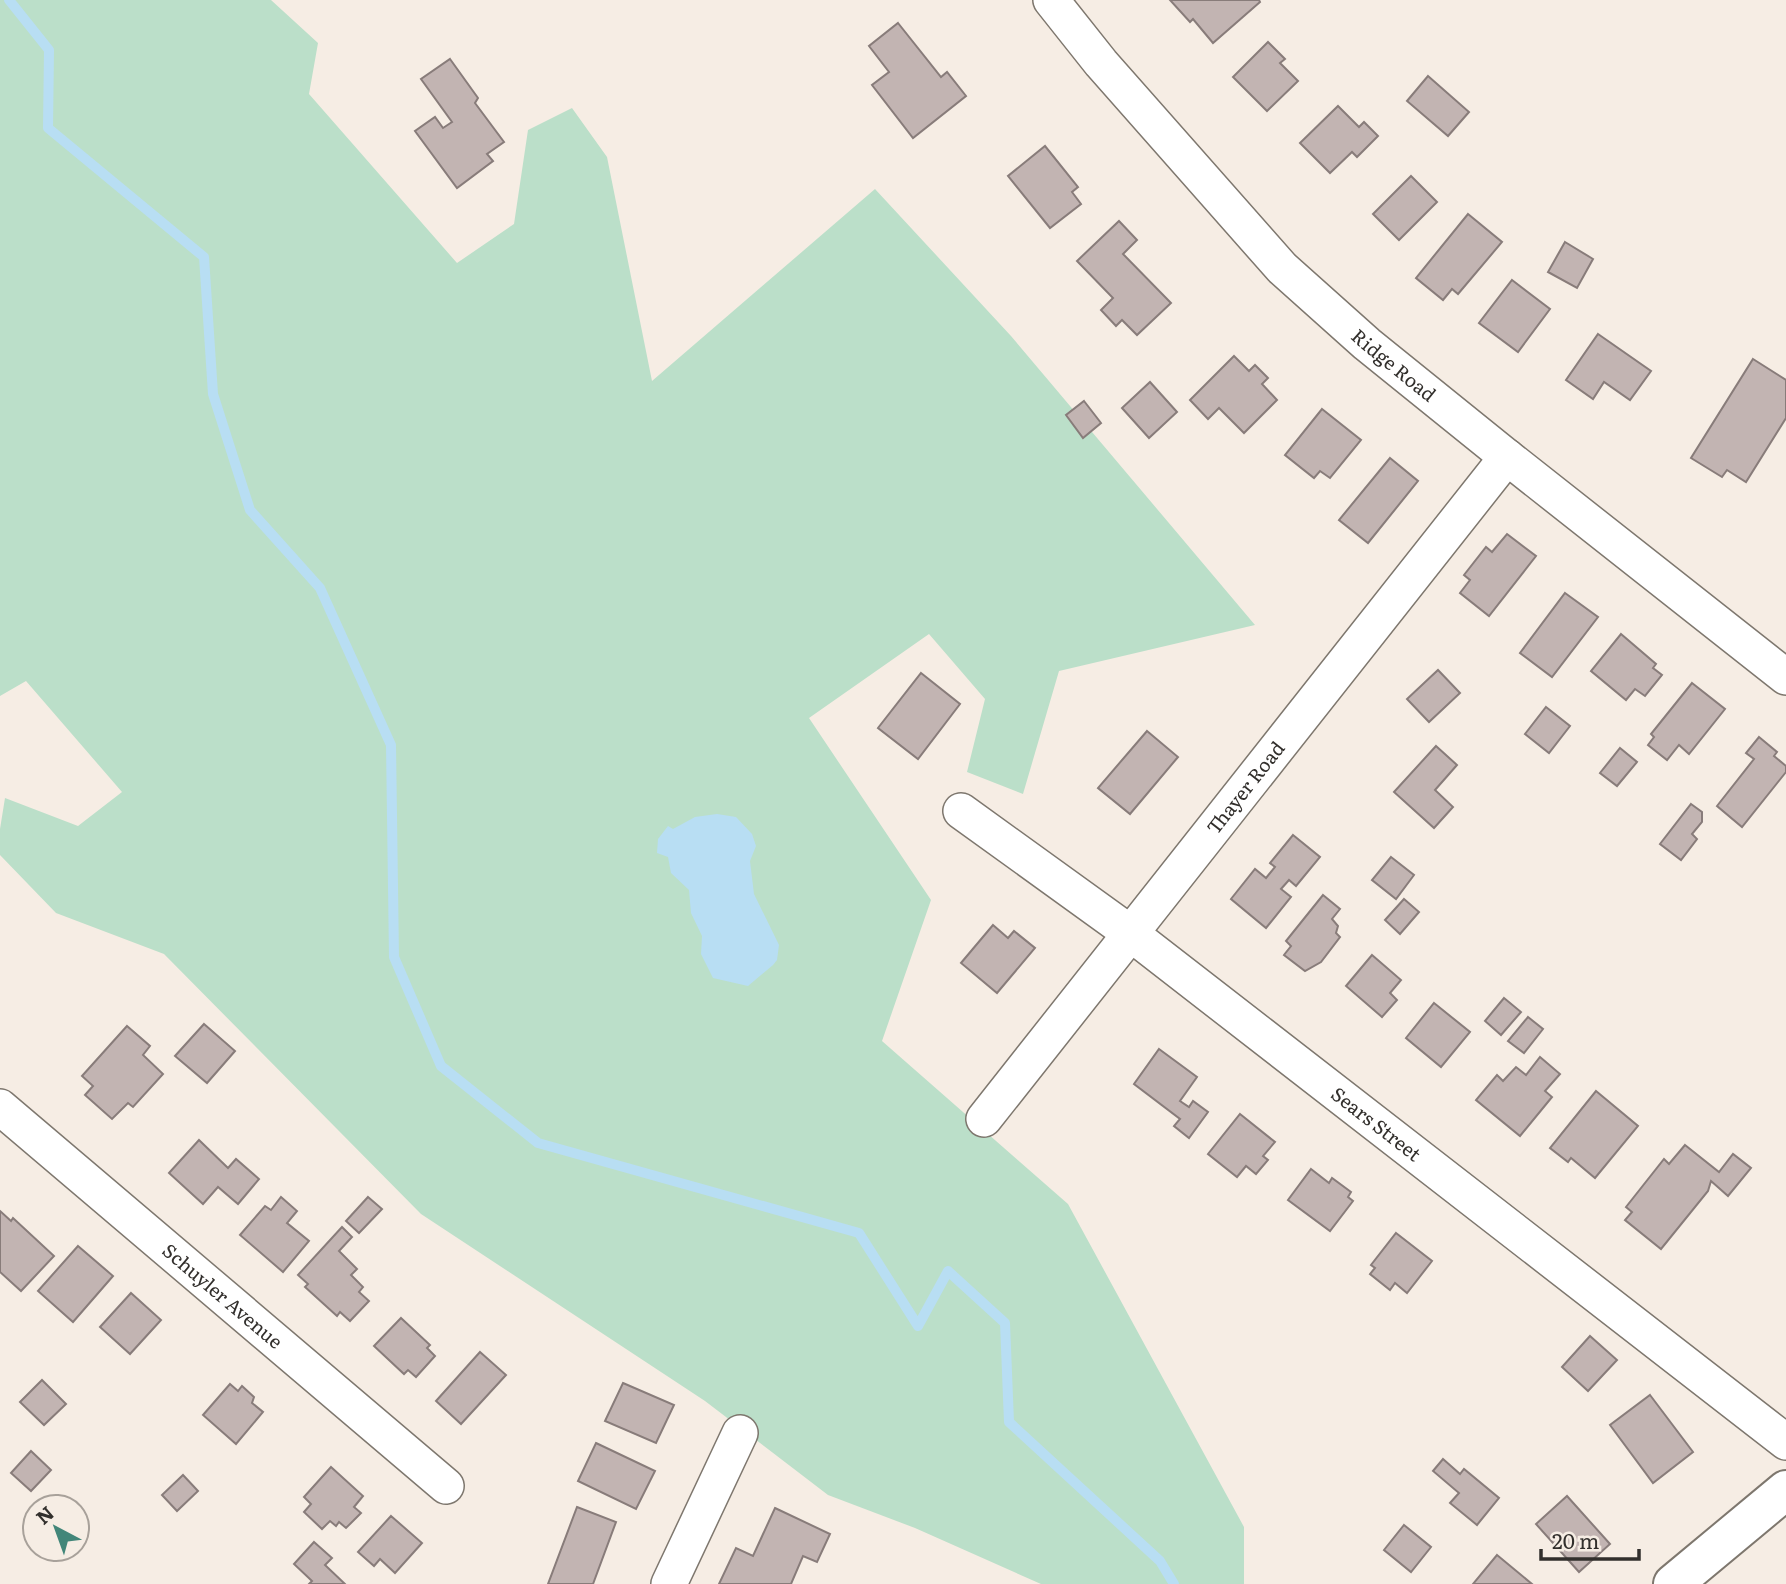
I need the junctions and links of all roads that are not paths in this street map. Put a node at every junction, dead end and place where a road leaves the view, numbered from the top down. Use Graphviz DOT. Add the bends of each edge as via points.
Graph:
graph roads {
  1 [pos="1051,0"];
  2 [pos="1507,457"];
  3 [pos="1786,677"];
  4 [pos="961,811"];
  5 [pos="1130,933"];
  6 [pos="0,1107"];
  7 [pos="984,1119"];
  8 [pos="740,1433"];
  9 [pos="1786,1442"];
  10 [pos="446,1486"];
  11 [pos="1786,1490"];
  12 [pos="668,1584"];
  13 [pos="1673,1584"];
  1 -- 2 [label="street, Ridge Road" via="1282,268 1367,344"];
  2 -- 3 [label="street, Ridge Road"];
  2 -- 5 [label="street, Thayer Road"];
  4 -- 5 [label="street, Sears Street"];
  5 -- 7 [label="street, Thayer Road"];
  5 -- 9 [label="street, Sears Street"];
  6 -- 10 [label="street, Schuyler Avenue"];
  8 -- 12 [label="street"];
  11 -- 13 [label="main road"];
}
